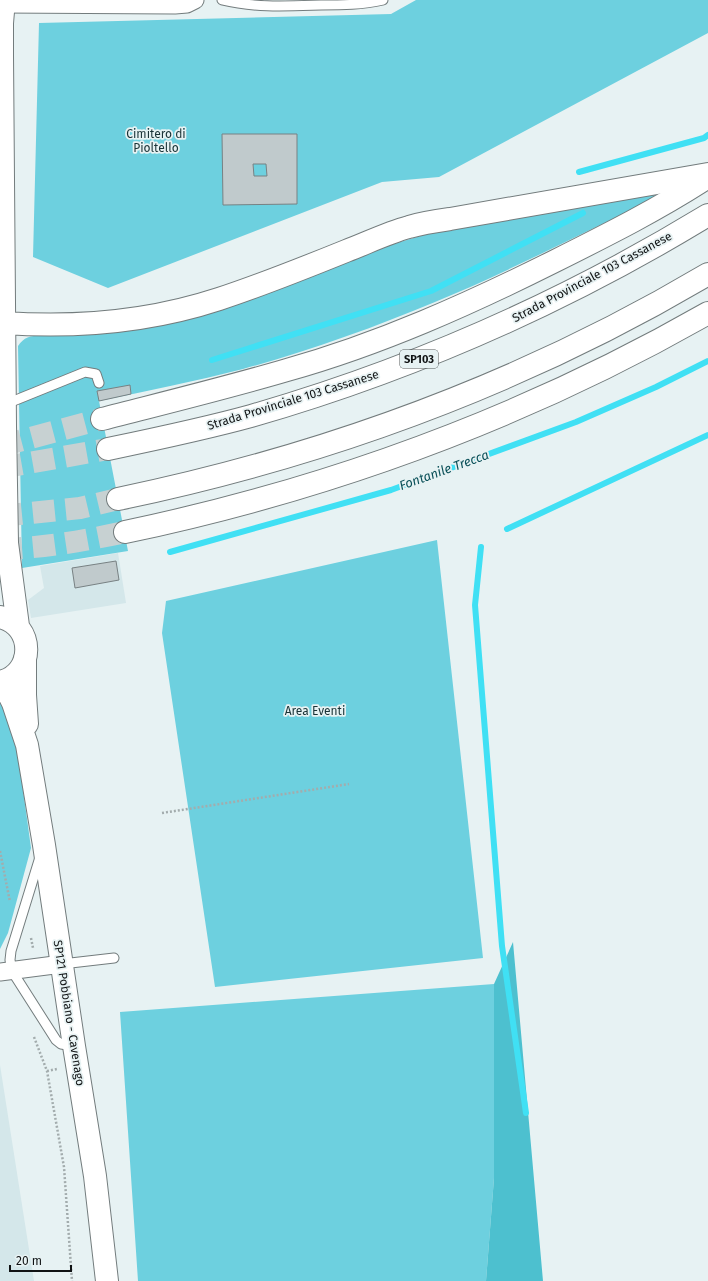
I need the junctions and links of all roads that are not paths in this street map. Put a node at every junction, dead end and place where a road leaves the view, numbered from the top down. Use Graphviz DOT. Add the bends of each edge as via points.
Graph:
graph roads {
  1 [pos="196,0"];
  2 [pos="222,0"];
  3 [pos="383,0"];
  4 [pos="3,3"];
  5 [pos="708,175"];
  6 [pos="708,215"];
  7 [pos="708,274"];
  8 [pos="708,313"];
  9 [pos="4,324"];
  10 [pos="99,383"];
  11 [pos="5,405"];
  12 [pos="102,419"];
  13 [pos="108,449"];
  14 [pos="118,499"];
  15 [pos="125,532"];
  16 [pos="7,543"];
  17 [pos="0,586"];
  18 [pos="9,622"];
  19 [pos="25,658"];
  20 [pos="0,682"];
  21 [pos="0,688"];
  22 [pos="27,745"];
  23 [pos="44,845"];
  24 [pos="114,958"];
  25 [pos="62,964"];
  26 [pos="6,971"];
  27 [pos="74,1046"];
  28 [pos="107,1281"];
  1 -- 4 [label="street" via="175,5"];
  2 -- 3 [label="lane" via="252,6 361,4"];
  4 -- 9 [label="main road, SP121 Pobbiano - Cavenago"];
  5 -- 9 [label="main road" via="409,227 241,291 198,306 164,314 97,323"];
  5 -- 12 [label="main road" via="616,231 495,291 425,321 288,370"];
  6 -- 13 [label="main road, Strada Provinciale 103 Cassanese / SP103" via="567,293 460,343 394,369 250,416"];
  7 -- 14 [label="main road" via="579,343 408,417 250,468"];
  8 -- 15 [label="main road" via="639,351 563,388 433,444 286,493 218,512"];
  9 -- 11 [label="main road, SP121 Pobbiano - Cavenago"];
  10 -- 11 [label="lane" via="96,374 85,372"];
  11 -- 16 [label="main road, SP121 Pobbiano - Cavenago"];
  16 -- 17 [label="main road, SP121 Pobbiano - Cavenago" via="4,575"];
  16 -- 18 [label="main road, SP121 Pobbiano - Cavenago"];
  18 -- 19 [label="main road, SP121 Pobbiano - Cavenago" via="26,641"];
  19 -- 20 [label="main road" via="17,673"];
  19 -- 22 [label="main road, SP121 Pobbiano - Cavenago"];
  21 -- 22 [label="main road, SP121 Pobbiano - Cavenago" via="13,703"];
  22 -- 23 [label="main road, SP121 Pobbiano - Cavenago"];
  23 -- 25 [label="main road, SP121 Pobbiano - Cavenago"];
  23 -- 26 [label="lane"];
  24 -- 25 [label="lane"];
  25 -- 26 [label="street"];
  25 -- 27 [label="main road, SP121 Pobbiano - Cavenago"];
  26 -- 27 [label="lane" via="56,1040 61,1044"];
  27 -- 28 [label="main road, SP121 Pobbiano - Cavenago" via="95,1176"];
}
